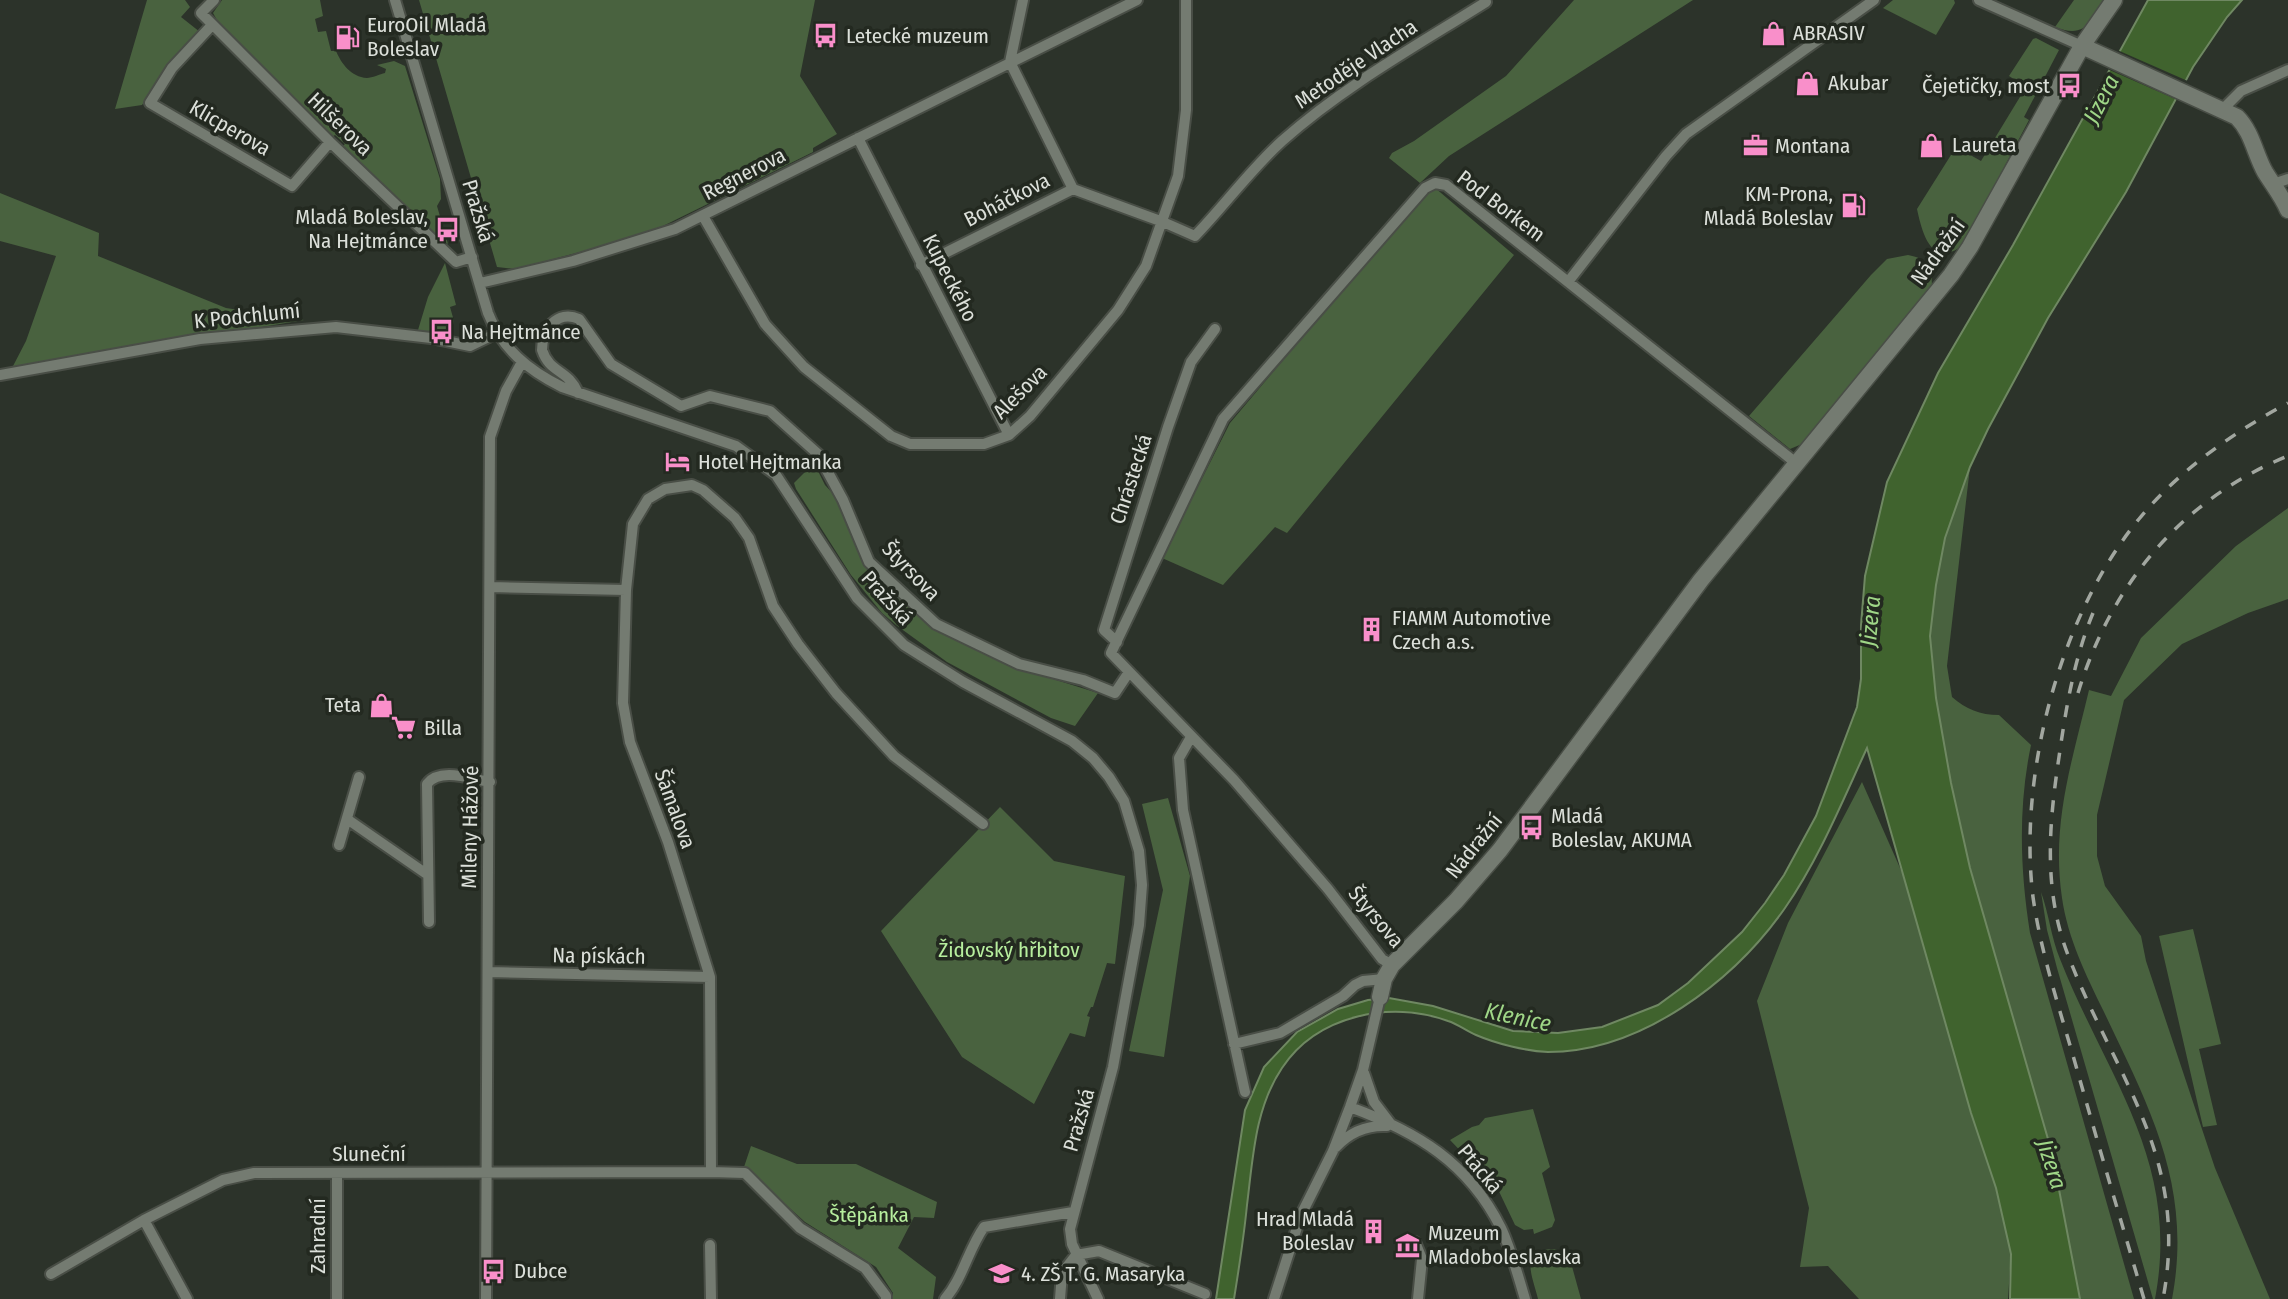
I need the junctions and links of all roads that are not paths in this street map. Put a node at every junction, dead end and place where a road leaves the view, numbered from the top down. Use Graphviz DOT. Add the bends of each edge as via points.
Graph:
graph roads {
  1 [pos="214,0"];
  2 [pos="395,0"];
  3 [pos="1023,0"];
  4 [pos="1137,0"];
  5 [pos="1186,0"];
  6 [pos="1874,0"];
  7 [pos="1979,0"];
  8 [pos="2114,0"];
  9 [pos="1486,2"];
  10 [pos="212,25"];
  11 [pos="2082,46"];
  12 [pos="1010,62"];
  13 [pos="2287,69"];
  14 [pos="2223,109"];
  15 [pos="858,138"];
  16 [pos="330,142"];
  17 [pos="2280,182"];
  18 [pos="1073,189"];
  19 [pos="2288,210"];
  20 [pos="703,216"];
  21 [pos="1163,222"];
  22 [pos="472,257"];
  23 [pos="921,265"];
  24 [pos="1568,282"];
  25 [pos="480,283"];
  26 [pos="1215,329"];
  27 [pos="497,333"];
  28 [pos="522,362"];
  29 [pos="0,375"];
  30 [pos="578,393"];
  31 [pos="1009,435"];
  32 [pos="1796,463"];
  33 [pos="491,587"];
  34 [pos="626,590"];
  35 [pos="1116,642"];
  36 [pos="1111,653"];
  37 [pos="1129,672"];
  38 [pos="1191,737"];
  39 [pos="359,777"];
  40 [pos="490,782"];
  41 [pos="347,819"];
  42 [pos="983,824"];
  43 [pos="340,845"];
  44 [pos="428,875"];
  45 [pos="429,922"];
  46 [pos="488,972"];
  47 [pos="1388,972"];
  48 [pos="710,977"];
  49 [pos="1380,996"];
  50 [pos="1234,1044"];
  51 [pos="1363,1070"];
  52 [pos="1245,1092"];
  53 [pos="1350,1107"];
  54 [pos="1393,1126"];
  55 [pos="1334,1151"];
  56 [pos="711,1172"];
  57 [pos="337,1173"];
  58 [pos="488,1173"];
  59 [pos="1073,1212"];
  60 [pos="144,1220"];
  61 [pos="1415,1242"];
  62 [pos="710,1245"];
  63 [pos="1076,1255"];
  64 [pos="51,1274"];
  65 [pos="1205,1294"];
  66 [pos="187,1299"];
  67 [pos="337,1299"];
  68 [pos="486,1299"];
  69 [pos="710,1299"];
  70 [pos="886,1299"];
  71 [pos="945,1299"];
  72 [pos="1060,1299"];
  73 [pos="1098,1299"];
  74 [pos="1274,1299"];
  75 [pos="1418,1299"];
  76 [pos="1525,1299"];
  1 -- 10 [label="street" via="201,13"];
  2 -- 22 [label="street, Pražská"];
  3 -- 12 [label="street"];
  4 -- 12 [label="street, Regnerova"];
  5 -- 21 [label="street, Alešova" via="1186,110 1178,176"];
  6 -- 24 [label="street" via="1686,134"];
  7 -- 11 [label="street"];
  8 -- 11 [label="street, Nádražní"];
  9 -- 21 [label="street, Metoděje Vlacha" via="1322,107 1260,162 1195,236"];
  10 -- 16 [label="street, Hilšerova"];
  10 -- 16 [label="street, Klicperova" via="172,68 150,103 292,186"];
  11 -- 14 [label="street"];
  11 -- 32 [label="street, Nádražní" via="1951,275"];
  12 -- 15 [label="street, Regnerova"];
  12 -- 18 [label="street, Boháčkova"];
  13 -- 14 [label="street" via="2241,91"];
  14 -- 17 [label="street" via="2245,126 2263,169"];
  15 -- 20 [label="street, Regnerova"];
  15 -- 23 [label="street, Kupeckého"];
  16 -- 22 [label="street, Hilšerova" via="456,262"];
  17 -- 19 [label="street"];
  18 -- 21 [label="street, Boháčkova"];
  18 -- 23 [label="street, Boháčkova"];
  20 -- 25 [label="street, Regnerova" via="573,261"];
  20 -- 31 [label="street, Alešova" via="765,324 804,367 891,436 910,444 984,444"];
  21 -- 31 [label="street, Alešova" via="1146,266 1118,310"];
  22 -- 25 [label="street, Pražská"];
  23 -- 31 [label="street, Kupeckého"];
  24 -- 32 [label="street"];
  24 -- 35 [label="street, Pod Borkem" via="1446,185 1435,183 1425,188 1223,419"];
  25 -- 27 [label="street, Pražská"];
  26 -- 35 [label="street, Chrástecká" via="1191,362 1125,563 1104,631"];
  27 -- 28 [label="street, Pražská"];
  27 -- 29 [label="street, K Podchlumí" via="470,346 336,327 200,339"];
  28 -- 30 [label="street, Pražská" via="547,380"];
  28 -- 33 [label="street, Mileny Hážové" via="490,437"];
  30 -- 37 [label="street, Štyrsova" via="572,379 553,368 542,350 546,331 563,316 579,319 611,364 681,406 710,396 770,411 818,454 869,562 936,624 1019,664 1115,693"];
  30 -- 59 [label="street, Pražská" via="736,446 776,475 857,598 904,645 1072,741 1093,758 1124,801 1139,851 1139,925 1114,1067"];
  32 -- 47 [label="street, Nádražní" via="1701,580 1500,850"];
  33 -- 34 [label="street"];
  33 -- 40 [label="street, Mileny Hážové"];
  34 -- 42 [label="street, Šámalova" via="633,524 648,499 665,489 692,485 703,490 736,518 749,538 773,606 836,693 894,757"];
  34 -- 48 [label="street, Šámalova" via="623,691 630,742 668,842"];
  35 -- 36 [label="street, Pod Borkem"];
  36 -- 37 [label="street, Štyrsova"];
  37 -- 38 [label="street, Štyrsova"];
  38 -- 47 [label="street, Štyrsova" via="1328,889"];
  38 -- 50 [label="street" via="1179,758 1183,810"];
  39 -- 41 [label="street"];
  40 -- 44 [label="street" via="442,775 427,785"];
  40 -- 46 [label="street, Mileny Hážové"];
  41 -- 43 [label="street"];
  41 -- 44 [label="street"];
  44 -- 45 [label="street"];
  46 -- 48 [label="street, Na pískách"];
  46 -- 58 [label="street, Mileny Hážové"];
  47 -- 49 [label="street"];
  47 -- 50 [label="street, Štyrsova" via="1355,985 1280,1033"];
  48 -- 56 [label="street, Šámalova"];
  49 -- 51 [label="street"];
  50 -- 52 [label="street"];
  51 -- 53 [label="street"];
  51 -- 54 [label="street, Ptácká" via="1374,1102"];
  53 -- 54 [label="street, Ptácká"];
  53 -- 55 [label="street"];
  54 -- 55 [label="street" via="1359,1130"];
  54 -- 76 [label="street, Ptácká" via="1441,1152 1481,1196 1501,1229"];
  55 -- 74 [label="street" via="1301,1215"];
  56 -- 58 [label="street, Sluneční"];
  56 -- 70 [label="street, Sluneční" via="745,1173 800,1228 865,1268"];
  57 -- 58 [label="street, Sluneční"];
  57 -- 60 [label="street, Sluneční" via="254,1173 223,1180"];
  57 -- 67 [label="street, Zahradní"];
  58 -- 68 [label="street, Mileny Hážové"];
  59 -- 63 [label="street, Pražská" via="1070,1229"];
  59 -- 71 [label="street" via="984,1227 956,1287"];
  60 -- 64 [label="street, Sluneční"];
  60 -- 66 [label="street"];
  61 -- 75 [label="street" via="1422,1259"];
  62 -- 69 [label="street"];
  63 -- 65 [label="street" via="1099,1251"];
  63 -- 72 [label="street" via="1062,1273"];
  63 -- 73 [label="street, Pražská"];
}
